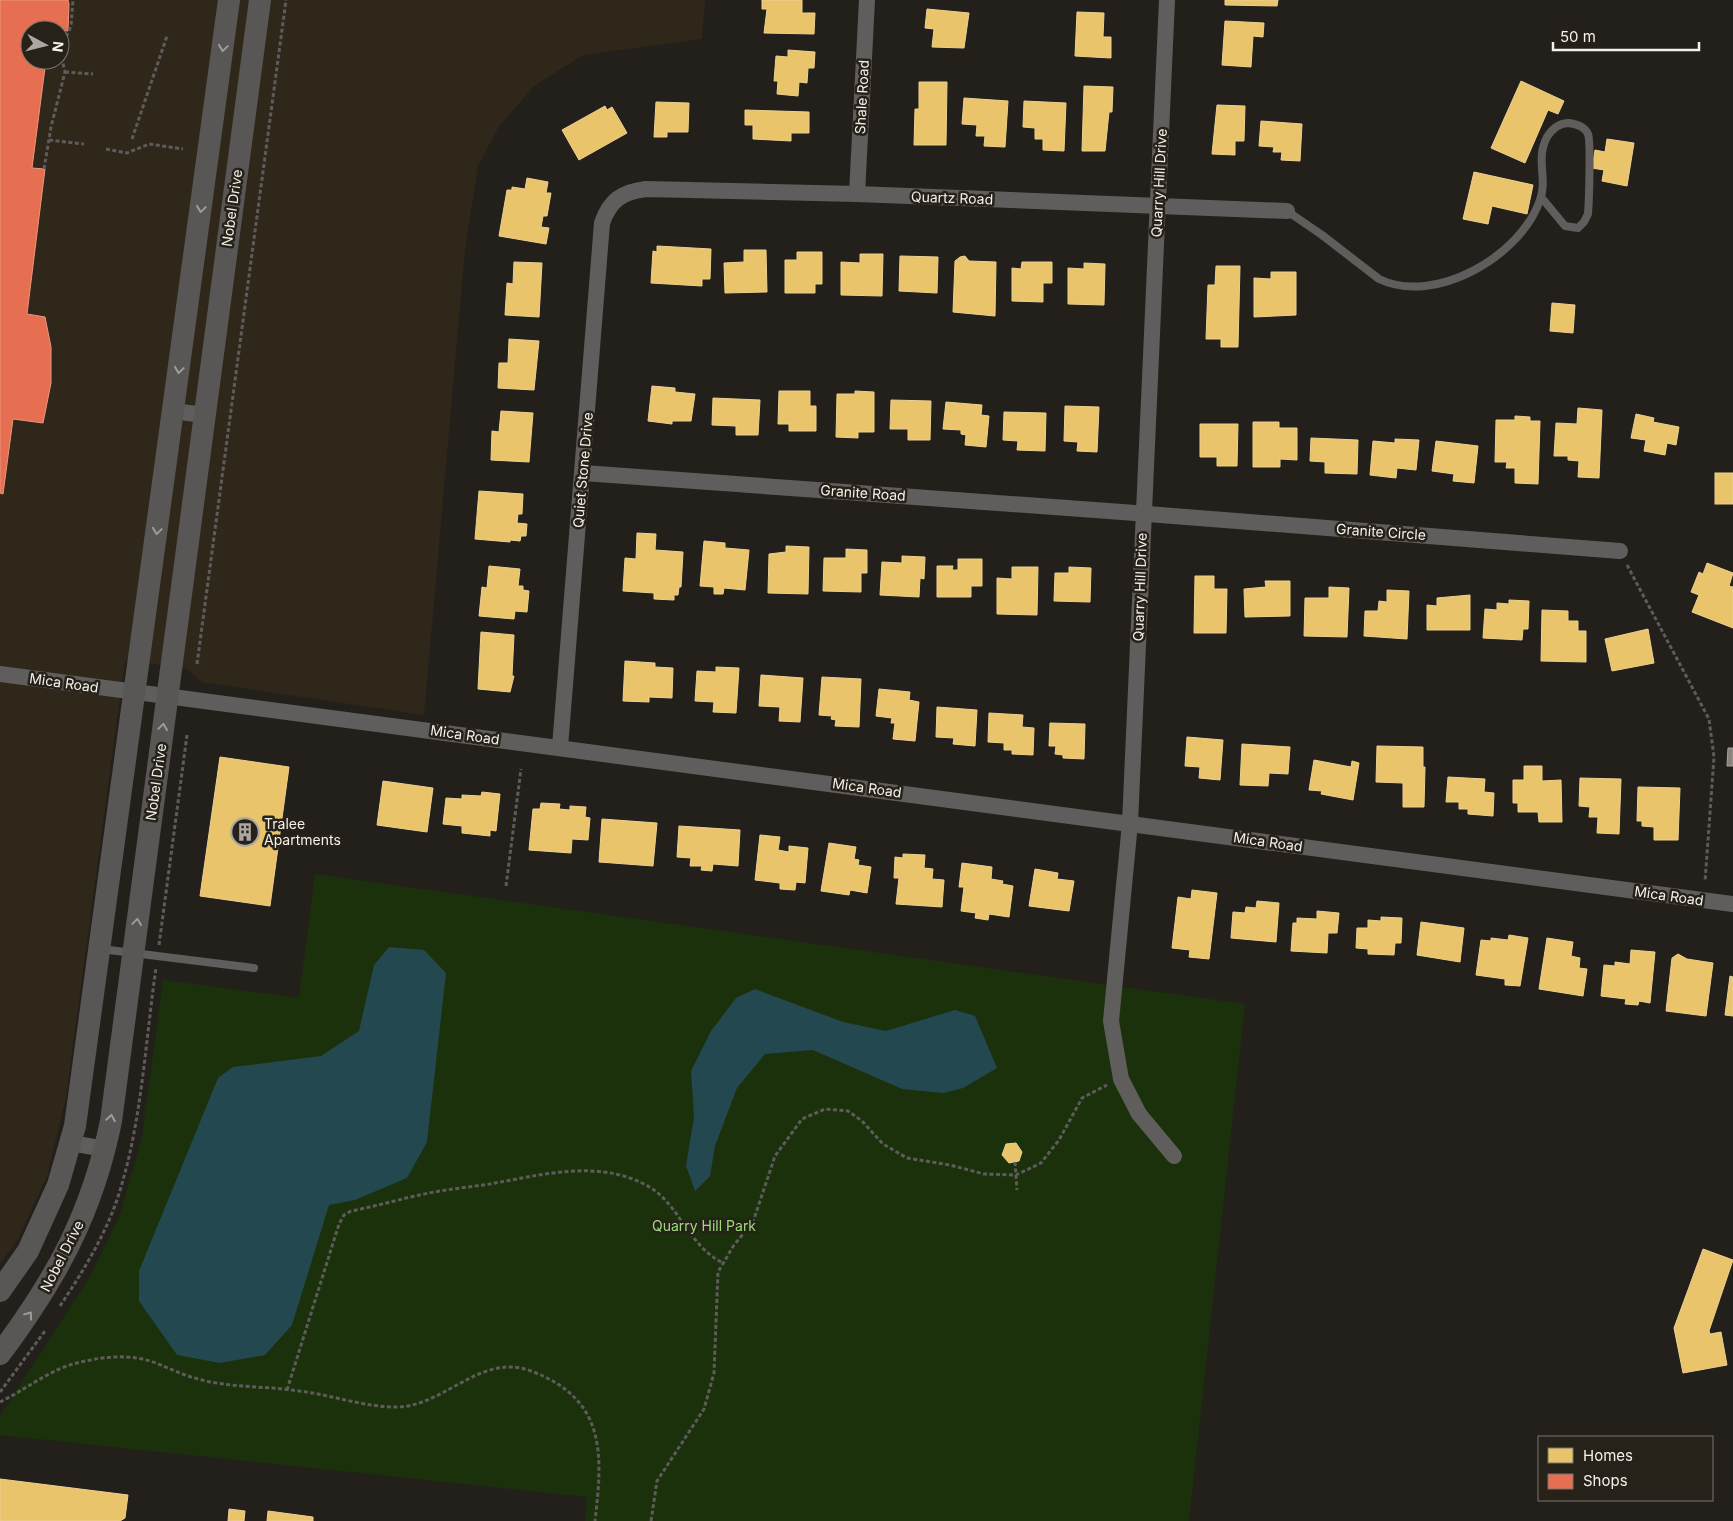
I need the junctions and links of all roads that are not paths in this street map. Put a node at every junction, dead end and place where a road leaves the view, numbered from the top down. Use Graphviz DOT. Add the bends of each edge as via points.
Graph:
graph roads {
  1 [pos="230,0"];
  2 [pos="260,0"];
  3 [pos="866,0"];
  4 [pos="1167,0"];
  5 [pos="857,194"];
  6 [pos="617,197"];
  7 [pos="1541,197"];
  8 [pos="1158,206"];
  9 [pos="1287,211"];
  10 [pos="173,411"];
  11 [pos="204,415"];
  12 [pos="584,473"];
  13 [pos="1143,513"];
  14 [pos="1620,551"];
  15 [pos="0,674"];
  16 [pos="134,692"];
  17 [pos="167,696"];
  18 [pos="560,747"];
  19 [pos="1130,823"];
  20 [pos="1733,904"];
  21 [pos="99,949"];
  22 [pos="133,953"];
  23 [pos="254,968"];
  24 [pos="71,1143"];
  25 [pos="105,1149"];
  26 [pos="1174,1156"];
  27 [pos="0,1291"];
  28 [pos="0,1354"];
  1 -- 10 [label="street, one-way"];
  2 -- 11 [label="street, Nobel Drive"];
  3 -- 5 [label="street, Shale Road"];
  4 -- 8 [label="street, Quarry Hill Drive"];
  5 -- 6 [label="street, Quartz Road" via="646,189"];
  5 -- 8 [label="street, Quartz Road"];
  6 -- 12 [label="street, Quiet Stone Drive" via="602,223"];
  7 -- 7 [label="lane" via="1540,160 1548,136 1562,124 1580,126 1588,133 1590,147 1588,214 1584,222 1578,228 1565,226"];
  7 -- 9 [label="lane" via="1527,226 1497,258 1475,271 1414,287 1389,284 1379,279"];
  8 -- 9 [label="street, Quartz Road"];
  8 -- 13 [label="street, Quarry Hill Drive"];
  10 -- 11 [label="street"];
  10 -- 16 [label="street, one-way"];
  11 -- 17 [label="street, Nobel Drive"];
  12 -- 13 [label="street, Granite Road"];
  12 -- 18 [label="street, Quiet Stone Drive"];
  13 -- 14 [label="street, Granite Circle"];
  13 -- 19 [label="street, Quarry Hill Drive"];
  15 -- 16 [label="street, Mica Road"];
  16 -- 17 [label="street, Mica Road"];
  16 -- 21 [label="street"];
  17 -- 18 [label="street, Mica Road"];
  22 -- 17 [label="street, Nobel Drive, one-way"];
  18 -- 19 [label="street, Mica Road"];
  19 -- 20 [label="street, Mica Road"];
  19 -- 26 [label="street, Quarry Hill Drive" via="1111,1021 1121,1079 1139,1114"];
  21 -- 22 [label="lane"];
  21 -- 24 [label="street"];
  22 -- 23 [label="lane"];
  25 -- 22 [label="street, Nobel Drive, one-way"];
  24 -- 25 [label="street"];
  24 -- 27 [label="street" via="58,1184 28,1251"];
  28 -- 25 [label="street, Nobel Drive, one-way" via="59,1267 82,1220"];
}
